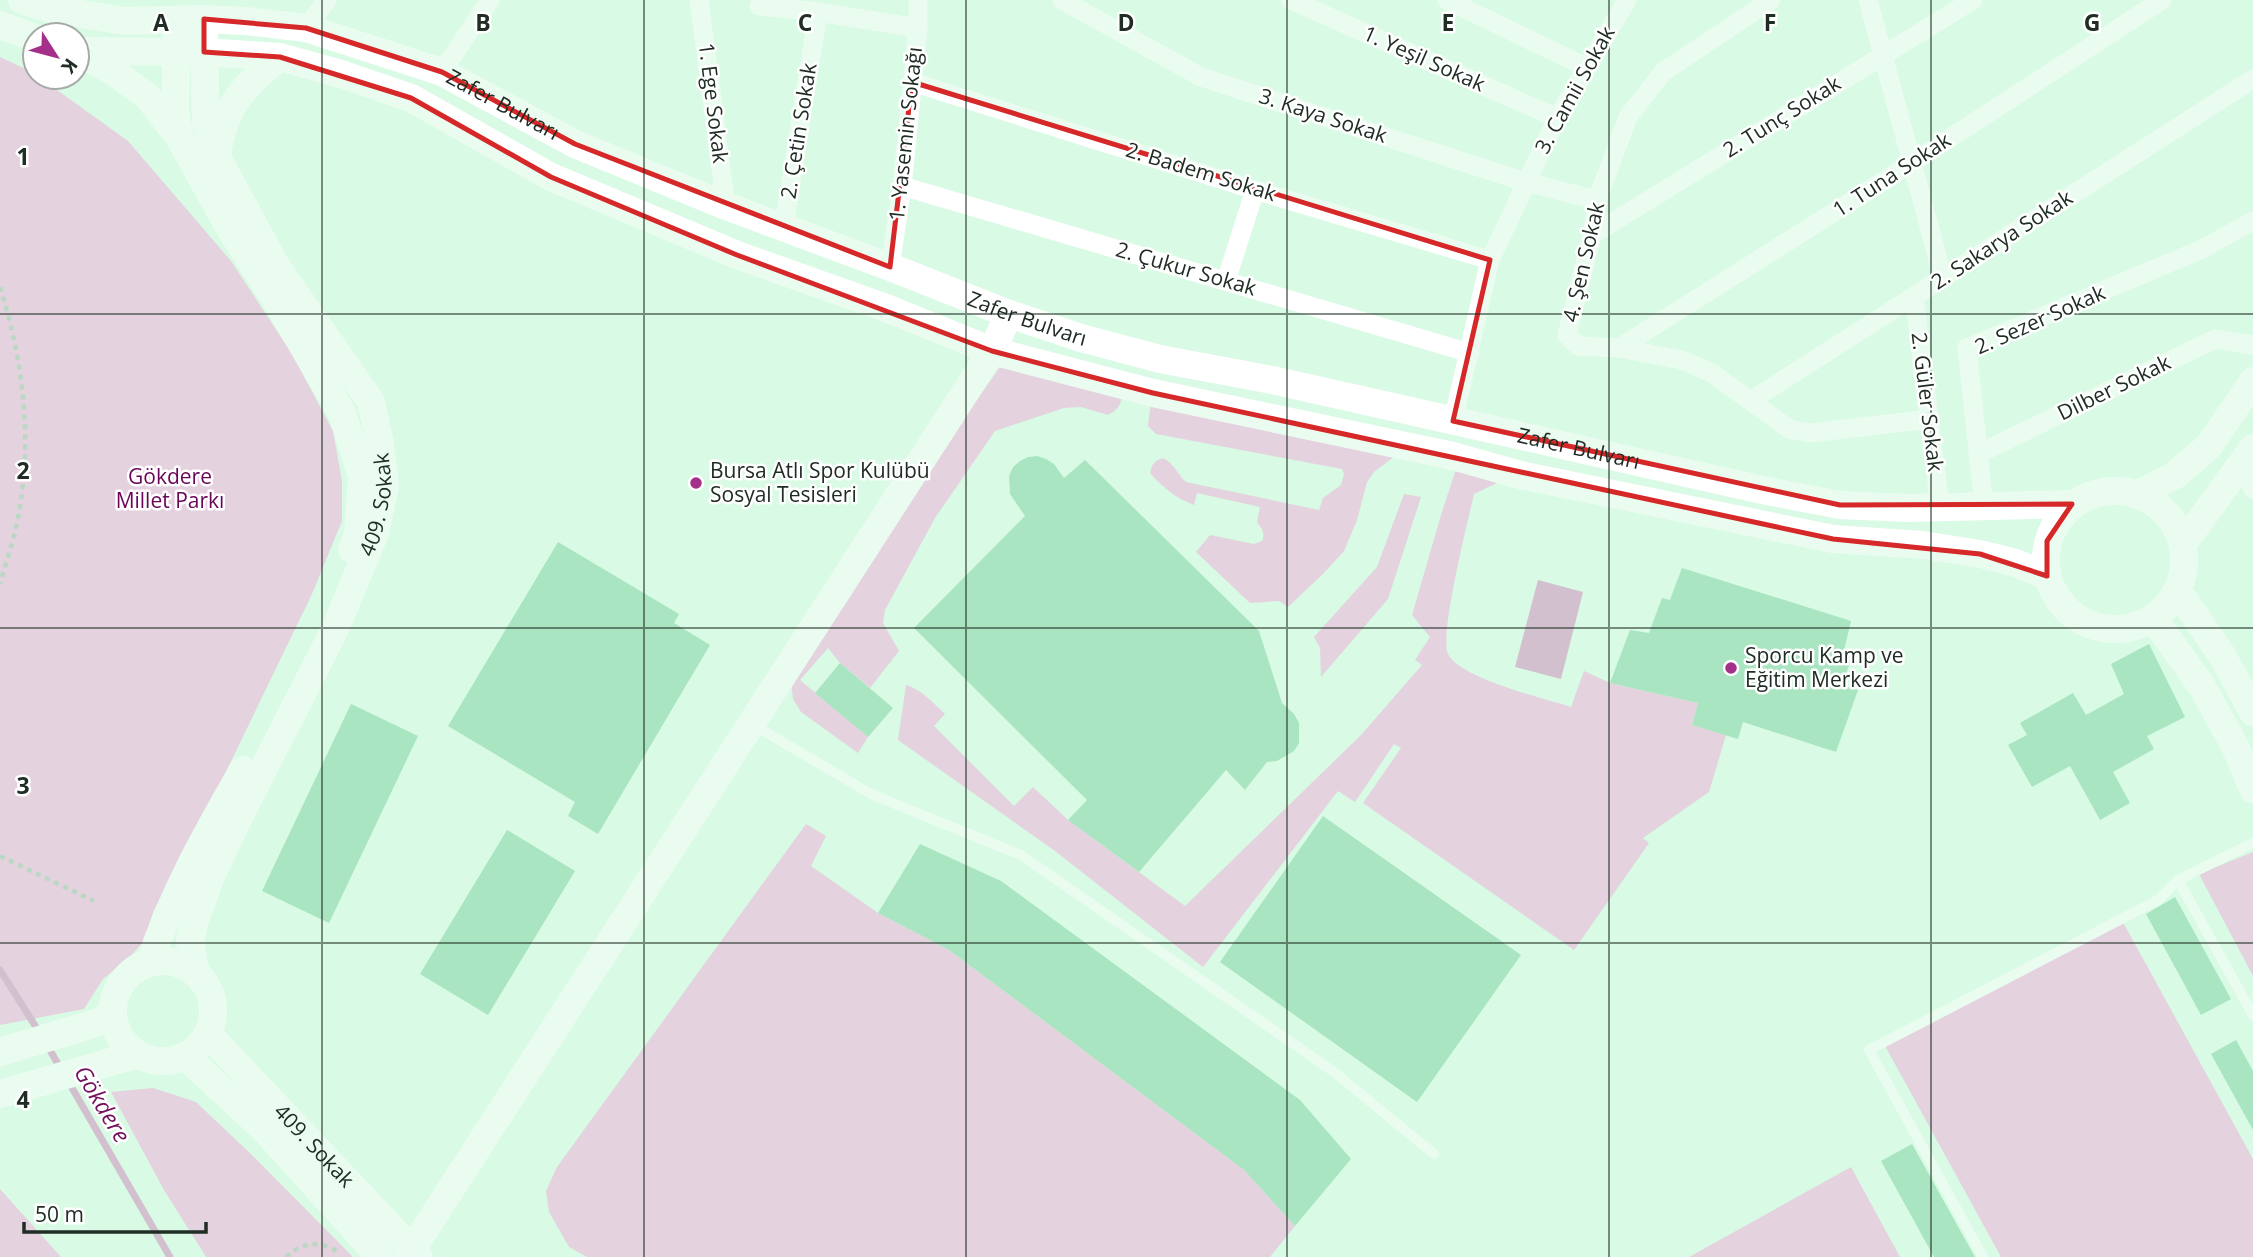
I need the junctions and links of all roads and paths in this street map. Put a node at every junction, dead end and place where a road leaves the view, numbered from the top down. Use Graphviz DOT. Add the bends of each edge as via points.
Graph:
graph roads {
  1 [pos="22,0"];
  2 [pos="327,0"];
  3 [pos="490,0"];
  4 [pos="699,0"];
  5 [pos="918,0"];
  6 [pos="1062,0"];
  7 [pos="1291,0"];
  8 [pos="1447,0"];
  9 [pos="1627,0"];
  10 [pos="1771,0"];
  11 [pos="1868,0"];
  12 [pos="1973,0"];
  13 [pos="2162,0"];
  14 [pos="1472,5"];
  15 [pos="758,6"];
  16 [pos="192,10"];
  17 [pos="817,12"];
  18 [pos="0,25"];
  19 [pos="306,28"];
  20 [pos="918,28"];
  21 [pos="21,33"];
  22 [pos="91,51"];
  23 [pos="176,52"];
  24 [pos="204,52"];
  25 [pos="1882,54"];
  26 [pos="280,57"];
  27 [pos="91,59"];
  28 [pos="1586,67"];
  29 [pos="442,72"];
  30 [pos="2253,79"];
  31 [pos="912,82"];
  32 [pos="1557,118"];
  33 [pos="180,139"];
  34 [pos="217,157"];
  35 [pos="1912,163"];
  36 [pos="1525,182"];
  37 [pos="902,186"];
  38 [pos="1255,190"];
  39 [pos="1597,200"];
  40 [pos="726,206"];
  41 [pos="2253,221"];
  42 [pos="784,226"];
  43 [pos="1592,235"];
  44 [pos="1490,260"];
  45 [pos="890,267"];
  46 [pos="1942,278"];
  47 [pos="1226,281"];
  48 [pos="0,287"];
  49 [pos="1914,296"];
  50 [pos="1009,314"];
  51 [pos="2253,345"];
  52 [pos="1619,348"];
  53 [pos="992,351"];
  54 [pos="1470,353"];
  55 [pos="2253,381"];
  56 [pos="1752,400"];
  57 [pos="1929,419"];
  58 [pos="1453,421"];
  59 [pos="1978,454"];
  60 [pos="2249,467"];
  61 [pos="2138,494"];
  62 [pos="2072,504"];
  63 [pos="1940,507"];
  64 [pos="1984,507"];
  65 [pos="2183,544"];
  66 [pos="2048,576"];
  67 [pos="0,584"];
  68 [pos="2178,591"];
  69 [pos="2153,618"];
  70 [pos="2253,712"];
  71 [pos="751,724"];
  72 [pos="2253,789"];
  73 [pos="2253,842"];
  74 [pos="0,856"];
  75 [pos="2178,880"];
  76 [pos="94,901"];
  77 [pos="150,963"];
  78 [pos="196,974"];
  79 [pos="2253,1015"];
  80 [pos="106,1018"];
  81 [pos="208,1034"];
  82 [pos="0,1052"];
  83 [pos="185,1056"];
  84 [pos="129,1057"];
  85 [pos="2,1093"];
  86 [pos="1434,1154"];
  87 [pos="330,1247"];
  88 [pos="413,1255"];
  89 [pos="286,1257"];
  90 [pos="380,1257"];
  91 [pos="1983,1257"];
  1 -- 16 [label="main road, Zafer Bulvarı" via="124,21"];
  2 -- 19 [label="street"];
  3 -- 29 [label="street"];
  4 -- 40 [label="street, 1. Ege Sokak"];
  5 -- 20 [label="street, 1. Yasemin Sokağı"];
  6 -- 36 [label="street, 3. Kaya Sokak" via="1201,77"];
  7 -- 32 [label="street, 1. Yeşil Sokak"];
  8 -- 14 [label="street"];
  9 -- 28 [label="street, 3. Camii Sokak"];
  10 -- 39 [label="street, 4. Şen Sokak" via="1663,72 1628,117"];
  11 -- 25 [label="street"];
  12 -- 25 [label="street, 2. Tunç Sokak"];
  13 -- 35 [label="street, 1. Tuna Sokak"];
  14 -- 28 [label="street"];
  15 -- 17 [label="street"];
  16 -- 19 [label="main road, Zafer Bulvarı"];
  16 -- 23 [label="main road, 409. Sokak"];
  16 -- 24 [label="main road, 409. Sokak"];
  17 -- 20 [label="street"];
  17 -- 42 [label="street, 2. Çetin Sokak"];
  18 -- 21 [label="main road"];
  19 -- 29 [label="main road, Zafer Bulvarı"];
  20 -- 31 [label="street, 1. Yasemin Sokağı"];
  22 -- 23 [label="main road, Zafer Bulvarı"];
  23 -- 24 [label="main road, Zafer Bulvarı"];
  23 -- 33 [label="main road, 409. Sokak"];
  24 -- 26 [label="main road, Zafer Bulvarı"];
  24 -- 34 [label="main road, 409. Sokak" via="206,125"];
  25 -- 35 [label="street"];
  25 -- 43 [label="street, 2. Tunç Sokak"];
  26 -- 34 [label="main road" via="233,102 221,129"];
  26 -- 53 [label="main road, Zafer Bulvarı" via="411,98 563,182 737,255"];
  27 -- 33 [label="main road" via="148,97"];
  28 -- 32 [label="street, 3. Camii Sokak"];
  29 -- 40 [label="main road, Zafer Bulvarı" via="575,144"];
  30 -- 46 [label="street, 2. Sakarya Sokak"];
  31 -- 37 [label="street, 1. Yasemin Sokağı"];
  31 -- 38 [label="street, 2. Badem Sokak"];
  32 -- 36 [label="street, 3. Camii Sokak"];
  33 -- 77 [label="main road, 409. Sokak" via="342,413 362,477 358,535 324,619 187,869"];
  34 -- 78 [label="main road, 409. Sokak" via="276,266 371,402 385,486 375,533 335,629 211,876 190,942"];
  35 -- 46 [label="street"];
  35 -- 52 [label="street, 1. Tuna Sokak"];
  36 -- 39 [label="street, 3. Kaya Sokak"];
  36 -- 44 [label="street"];
  37 -- 45 [label="street, 1. Yasemin Sokağı"];
  37 -- 47 [label="street, 2. Çukur Sokak"];
  38 -- 44 [label="street, 2. Badem Sokak"];
  38 -- 47 [label="street"];
  39 -- 43 [label="street, 4. Şen Sokak"];
  40 -- 42 [label="main road, Zafer Bulvarı"];
  41 -- 59 [label="street, 2. Sezer Sokak" via="2200,250 1967,348"];
  42 -- 45 [label="main road, Zafer Bulvarı"];
  43 -- 52 [label="street, 4. Şen Sokak" via="1567,335 1578,346"];
  44 -- 54 [label="street"];
  45 -- 50 [label="main road, Zafer Bulvarı"];
  46 -- 49 [label="street, 2. Sakarya Sokak"];
  47 -- 54 [label="street, 2. Çukur Sokak"];
  48 -- 67 [label="path" via="13,327 23,392 25,459 17,525"];
  49 -- 56 [label="street, 2. Sakarya Sokak"];
  49 -- 57 [label="street, 2. Güler Sokak"];
  50 -- 53 [label="main road"];
  50 -- 58 [label="main road, Zafer Bulvarı" via="1160,359"];
  51 -- 59 [label="street, Dilber Sokak" via="2215,339"];
  52 -- 56 [label="street, 4. Şen Sokak" via="1682,360 1712,373"];
  53 -- 66 [label="main road, Zafer Bulvarı" via="1153,393 1452,456 1520,475 1833,539 1980,554"];
  53 -- 71 [label="main road"];
  54 -- 58 [label="street"];
  55 -- 61 [label="main road" via="2208,446 2174,476"];
  56 -- 57 [label="street, 4. Şen Sokak" via="1789,429 1811,433"];
  57 -- 63 [label="street, 2. Güler Sokak"];
  58 -- 63 [label="main road, Zafer Bulvarı" via="1840,505"];
  59 -- 64 [label="street, 2. Sezer Sokak"];
  60 -- 65 [label="main road"];
  61 -- 62 [label="main road" via="2114,490"];
  61 -- 65 [label="main road" via="2158,505 2174,523"];
  62 -- 64 [label="main road, Zafer Bulvarı"];
  62 -- 66 [label="main road" via="2047,541"];
  63 -- 64 [label="main road, Zafer Bulvarı"];
  65 -- 68 [label="main road" via="2184,568"];
  66 -- 69 [label="main road" via="2062,605 2078,620 2099,629 2121,630"];
  68 -- 69 [label="main road"];
  68 -- 70 [label="main road"];
  69 -- 72 [label="main road" via="2201,685"];
  71 -- 86 [label="lane" via="871,794 1021,855 1334,1072"];
  71 -- 88 [label="main road"];
  73 -- 75 [label="lane"];
  74 -- 76 [label="path"];
  75 -- 79 [label="lane"];
  75 -- 91 [label="lane" via="2158,900 1869,1050"];
  77 -- 78 [label="main road" via="166,961"];
  77 -- 80 [label="main road" via="123,982"];
  78 -- 81 [label="main road" via="213,1002"];
  80 -- 82 [label="main road"];
  80 -- 84 [label="main road"];
  81 -- 83 [label="main road"];
  81 -- 88 [label="main road, 409. Sokak"];
  83 -- 84 [label="main road" via="169,1061"];
  83 -- 90 [label="main road, 409. Sokak" via="264,1129"];
  84 -- 85 [label="main road"];
  87 -- 89 [label="path" via="307,1244"];
}
